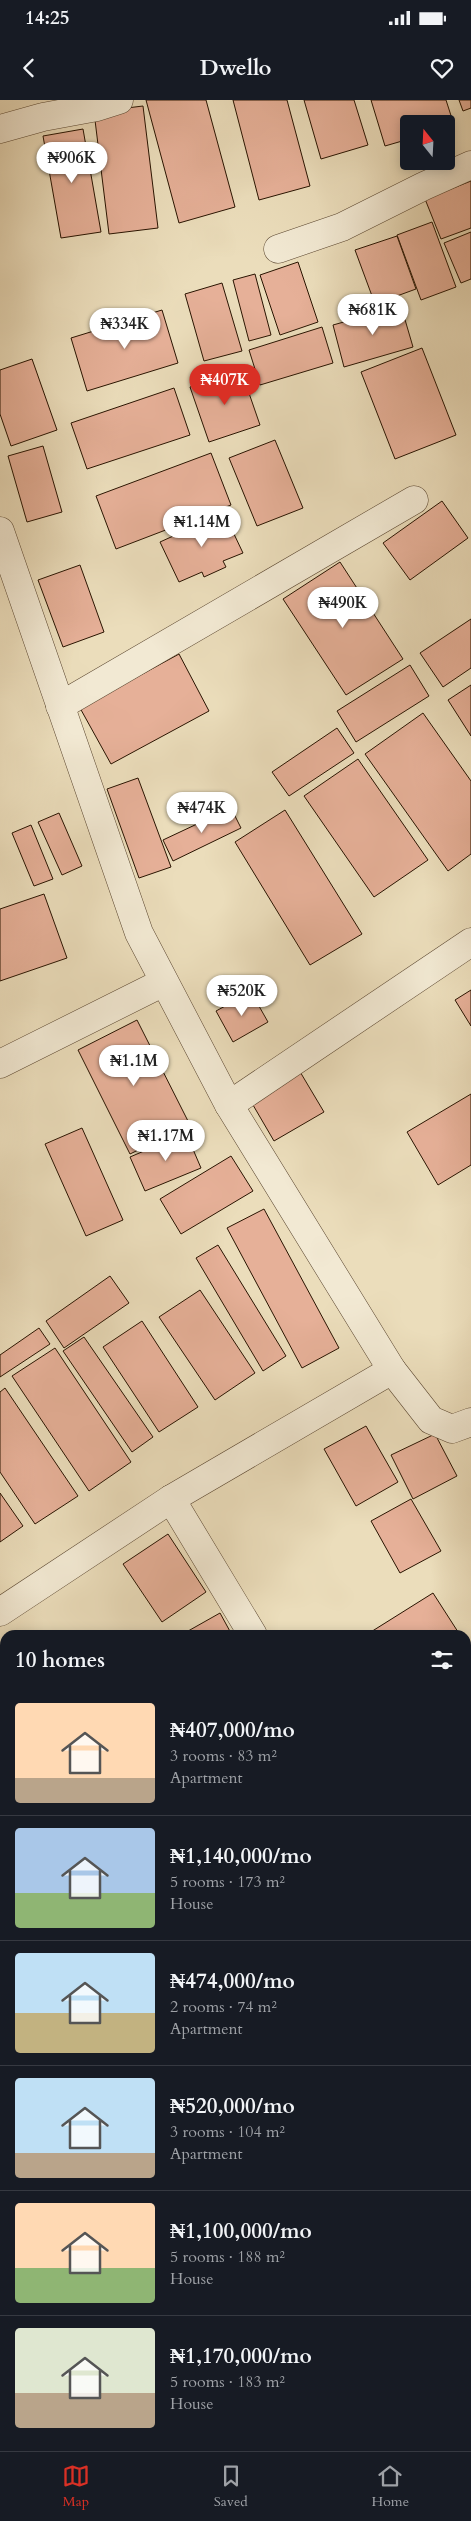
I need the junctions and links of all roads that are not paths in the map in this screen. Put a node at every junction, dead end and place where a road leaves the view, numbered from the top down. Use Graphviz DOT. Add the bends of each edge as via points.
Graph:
graph roads {
  1 [pos="118,100"];
  2 [pos="0,129"];
  3 [pos="471,165"];
  4 [pos="278,249"];
  5 [pos="414,500"];
  6 [pos="0,531"];
  7 [pos="60,706"];
  8 [pos="471,942"];
  9 [pos="164,982"];
  10 [pos="0,1064"];
  11 [pos="229,1105"];
  12 [pos="392,1370"];
  13 [pos="471,1422"];
  14 [pos="170,1499"];
  15 [pos="0,1612"];
  16 [pos="250,1630"];
  1 -- 2 [label="street"];
  3 -- 4 [label="street" via="342,227"];
  5 -- 7 [label="street"];
  6 -- 7 [label="street"];
  7 -- 9 [label="street" via="140,934"];
  8 -- 11 [label="street"];
  9 -- 10 [label="street"];
  9 -- 11 [label="street"];
  11 -- 12 [label="street"];
  12 -- 13 [label="street" via="431,1420 452,1428"];
  12 -- 14 [label="street"];
  14 -- 15 [label="street"];
  14 -- 16 [label="street"];
}
